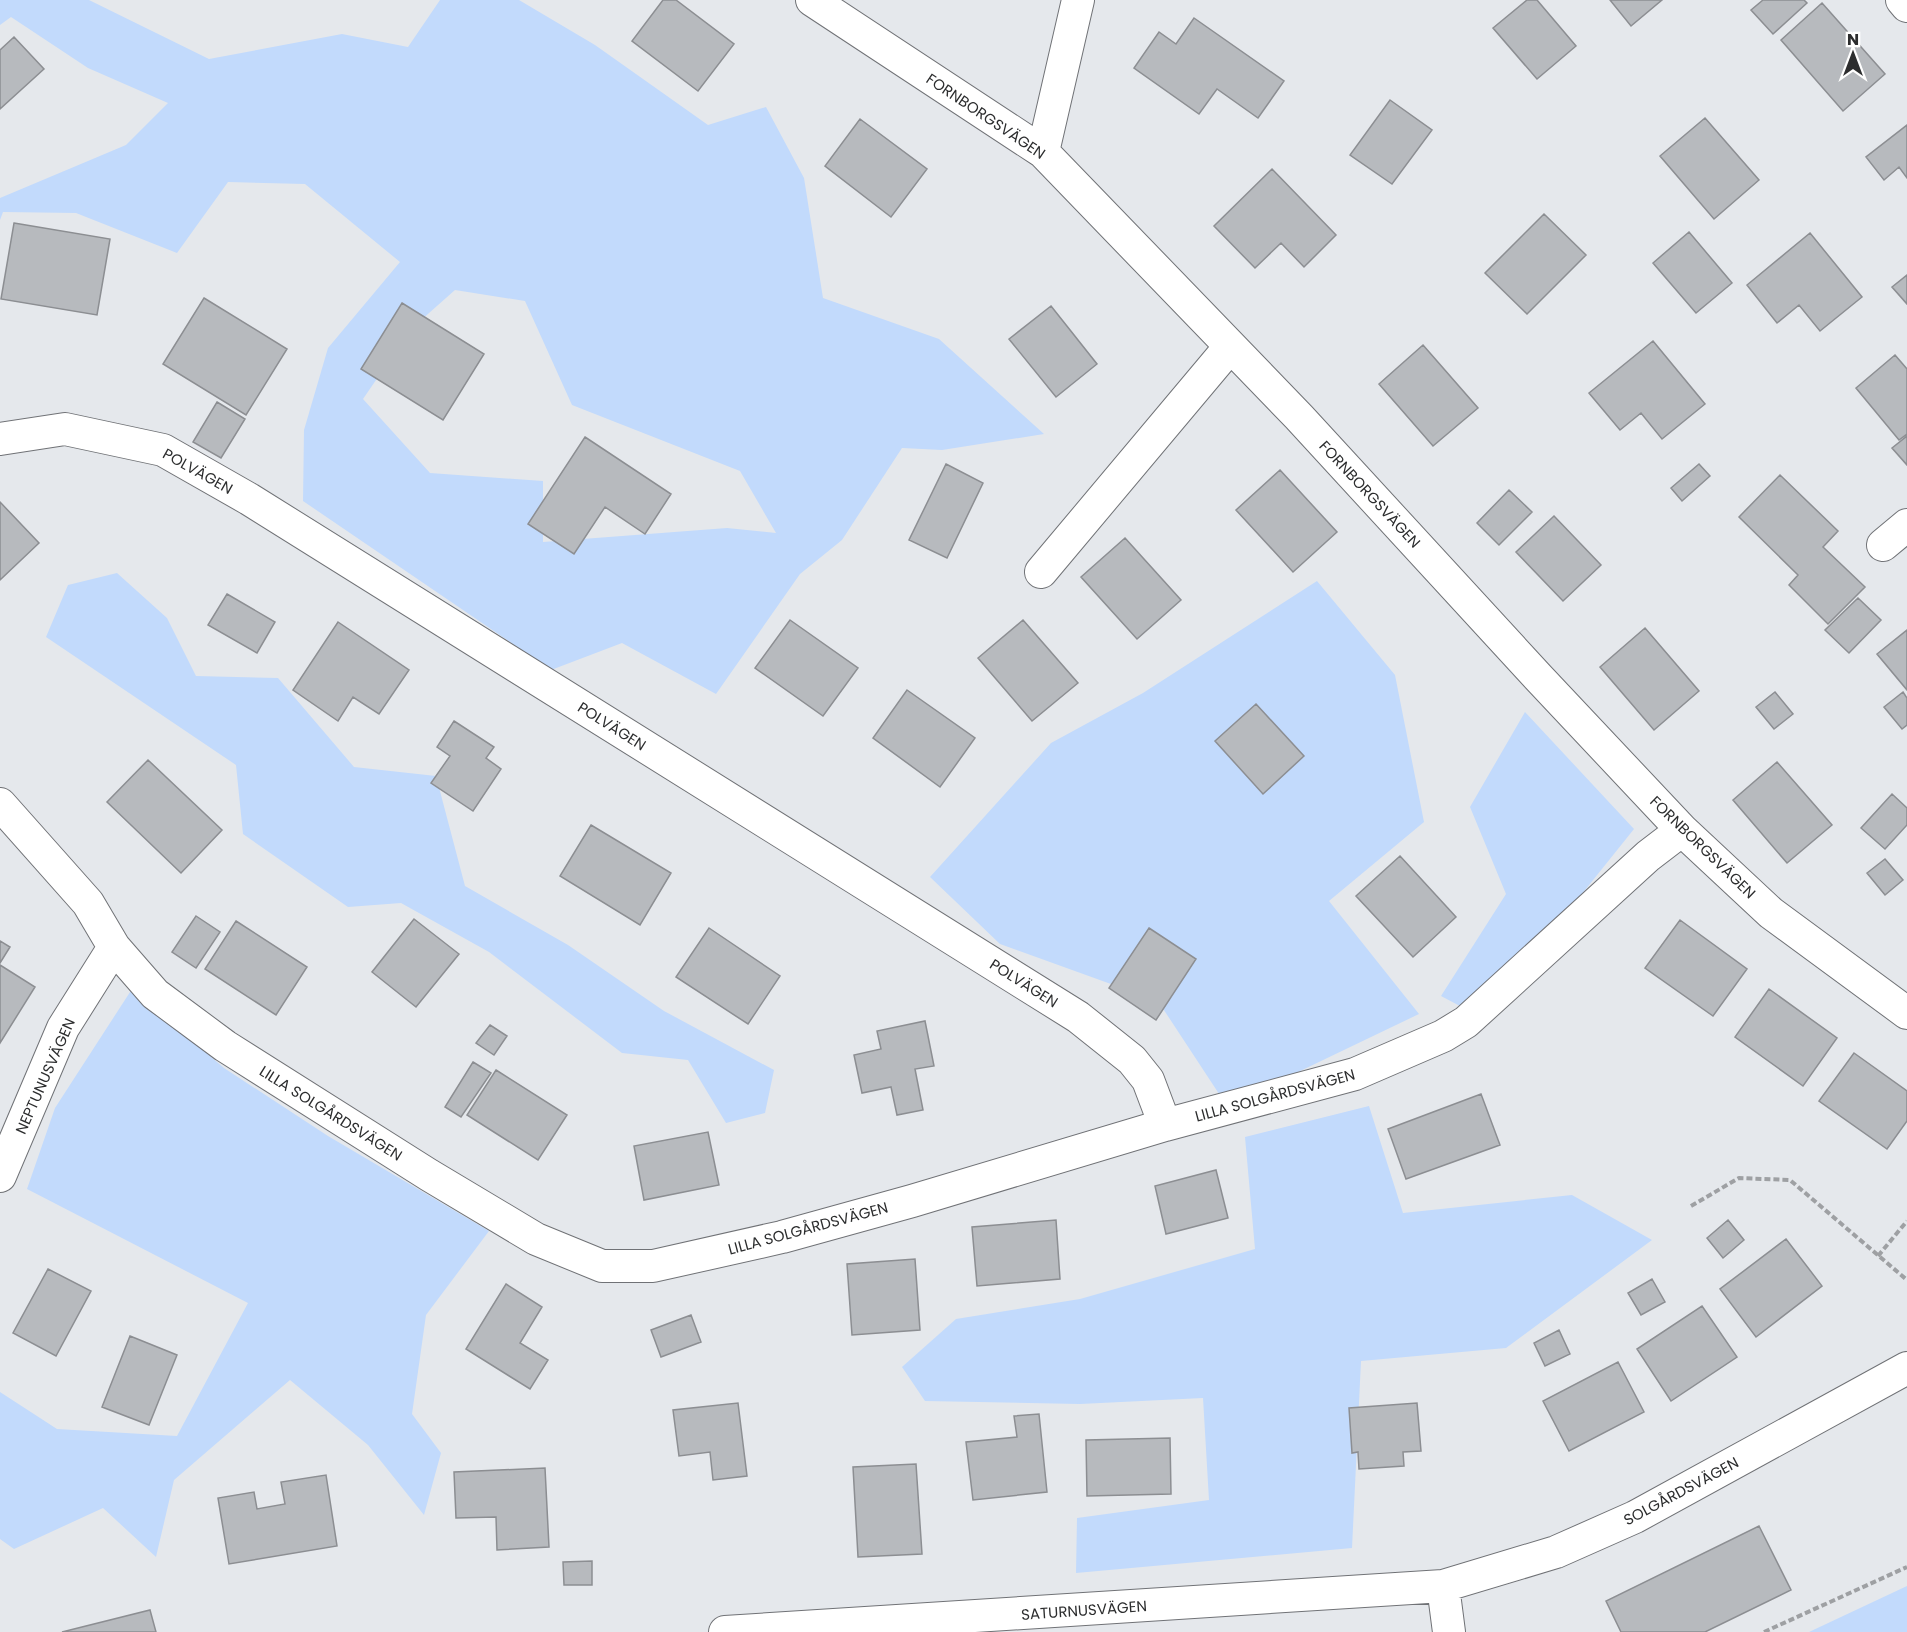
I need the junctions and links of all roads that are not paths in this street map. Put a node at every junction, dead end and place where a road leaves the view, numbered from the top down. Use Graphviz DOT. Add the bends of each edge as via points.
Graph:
graph roads {
  1 [pos="812,0"];
  2 [pos="1078,0"];
  3 [pos="1902,0"];
  4 [pos="1907,6"];
  5 [pos="1043,152"];
  6 [pos="1229,348"];
  7 [pos="0,439"];
  8 [pos="1907,525"];
  9 [pos="1883,545"];
  10 [pos="1041,572"];
  11 [pos="0,804"];
  12 [pos="1682,830"];
  13 [pos="114,947"];
  14 [pos="1907,1013"];
  15 [pos="1166,1125"];
  16 [pos="0,1176"];
  17 [pos="1907,1368"];
  18 [pos="1443,1586"];
  19 [pos="724,1632"];
  20 [pos="1449,1632"];
  1 -- 5 [label="street, FORNBORGSVÄGEN"];
  2 -- 5 [label="street"];
  3 -- 4 [label="street"];
  5 -- 6 [label="street, FORNBORGSVÄGEN"];
  6 -- 10 [label="street"];
  6 -- 12 [label="street, FORNBORGSVÄGEN" via="1299,417"];
  7 -- 15 [label="street, POLVÄGEN" via="65,429 163,450 249,499 1078,1017 1132,1060 1148,1080"];
  8 -- 9 [label="street"];
  11 -- 13 [label="street, LILLA SOLGÅRDSVÄGEN" via="88,903"];
  12 -- 14 [label="street, FORNBORGSVÄGEN" via="1771,913"];
  12 -- 15 [label="street, LILLA SOLGÅRDSVÄGEN" via="1648,856 1466,1022 1443,1036 1355,1074"];
  13 -- 15 [label="street, LILLA SOLGÅRDSVÄGEN" via="155,994 225,1046 536,1239 602,1266 653,1266 782,1237"];
  13 -- 16 [label="street, NEPTUNUSVÄGEN" via="63,1028"];
  17 -- 18 [label="street, SOLGÅRDSVÄGEN" via="1635,1517 1556,1552"];
  18 -- 19 [label="street, SATURNUSVÄGEN"];
  18 -- 20 [label="street"];
}
